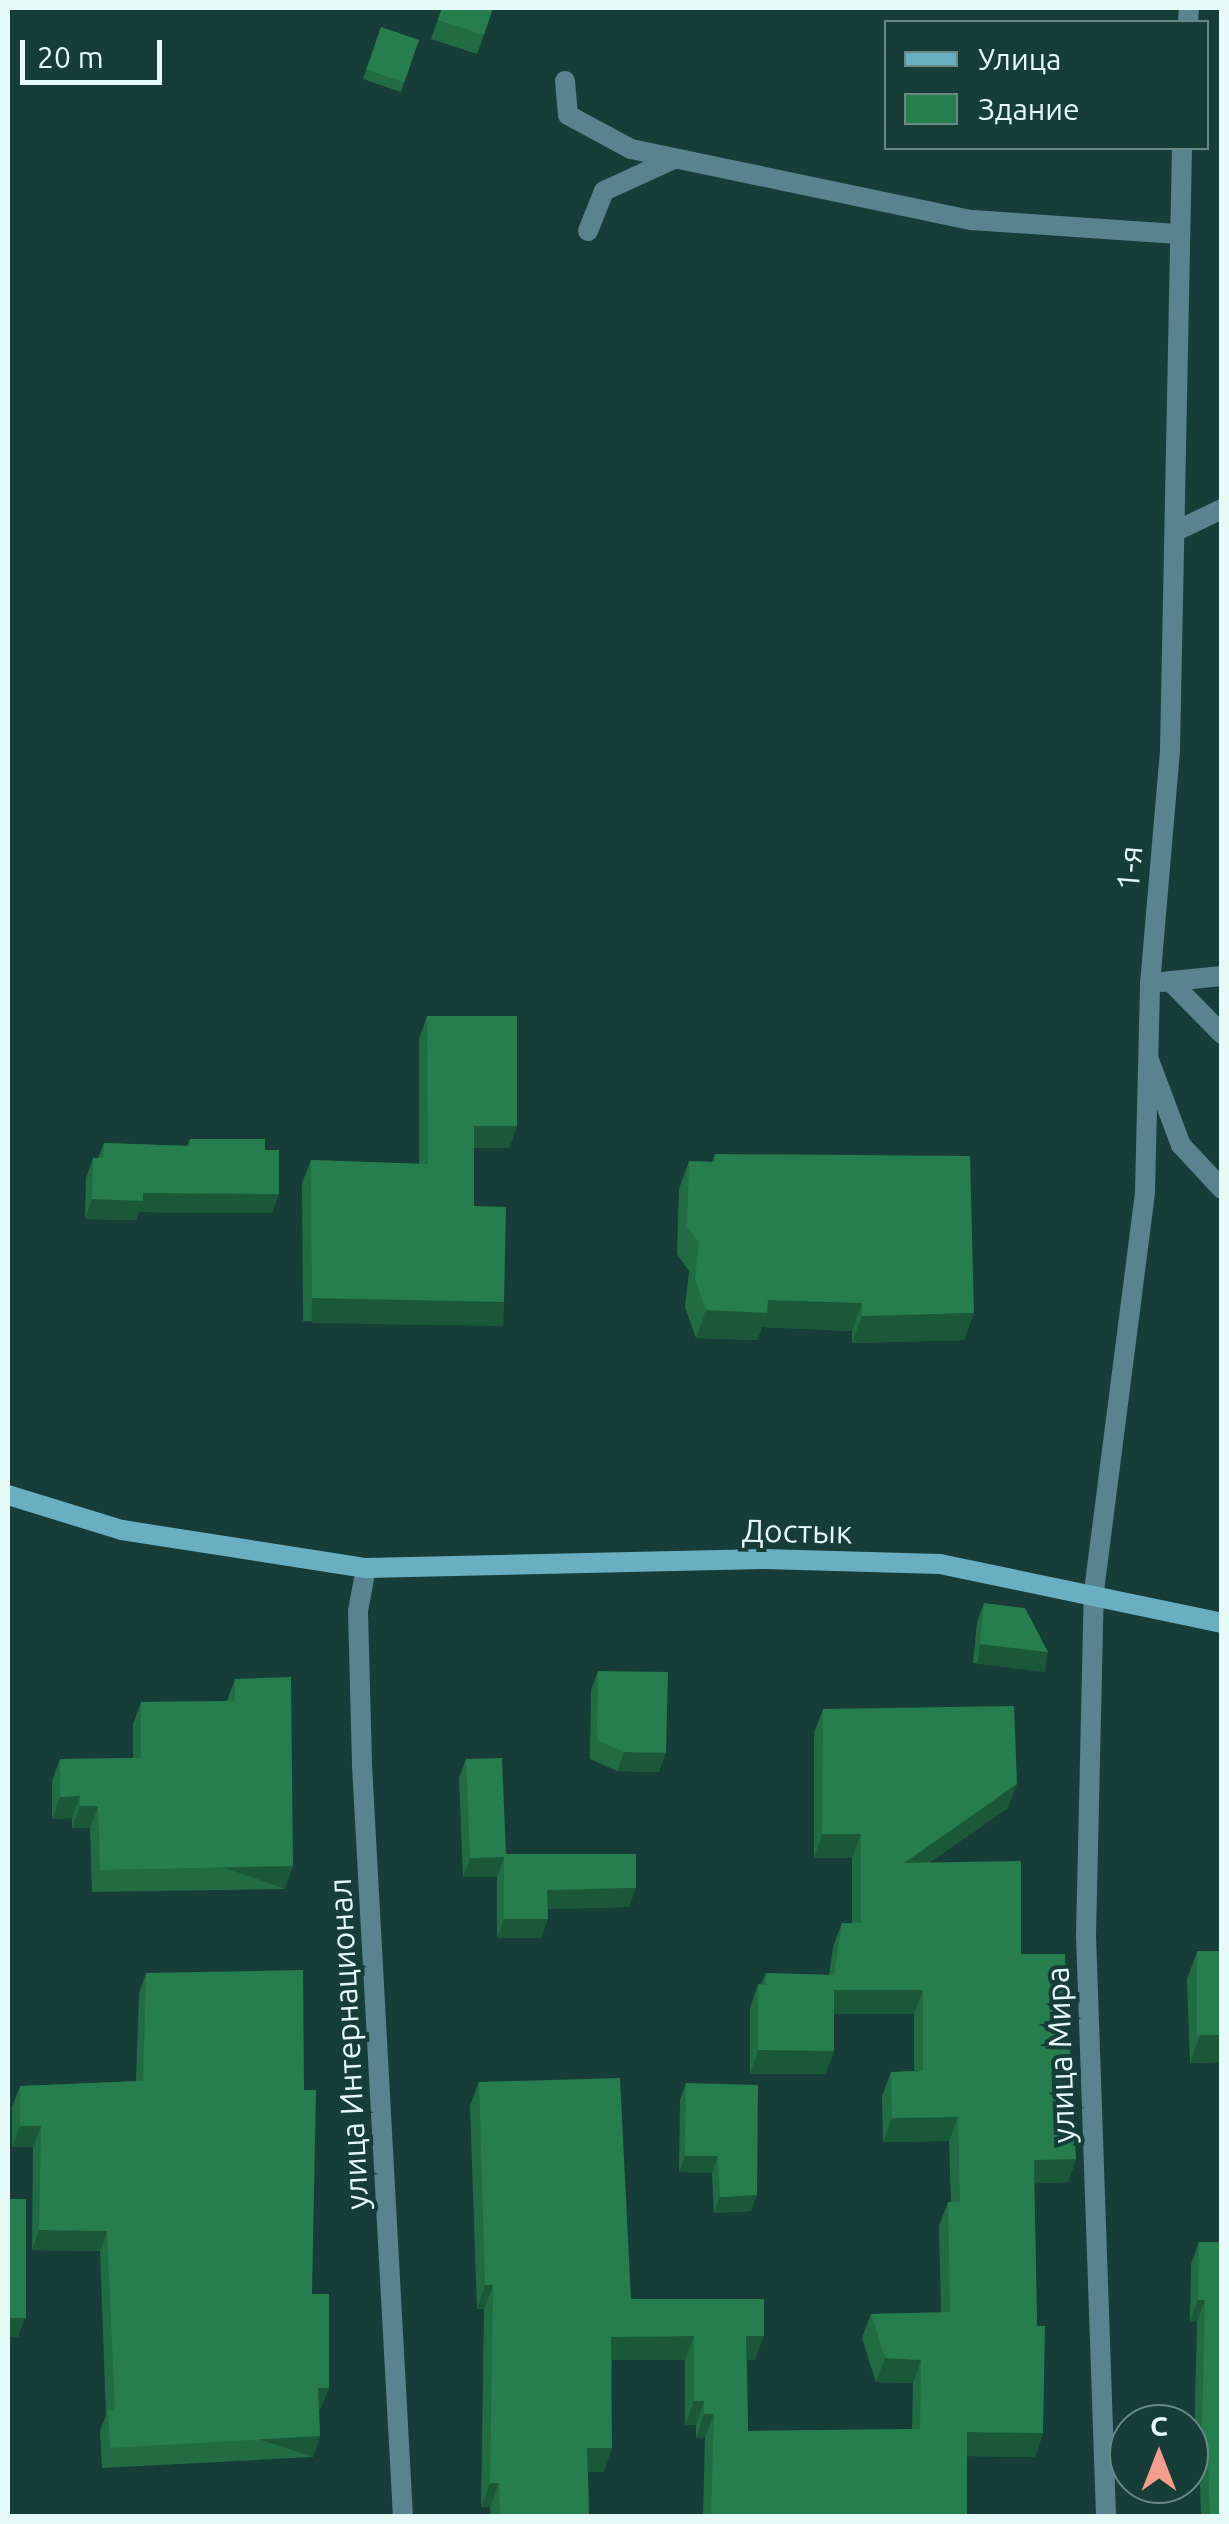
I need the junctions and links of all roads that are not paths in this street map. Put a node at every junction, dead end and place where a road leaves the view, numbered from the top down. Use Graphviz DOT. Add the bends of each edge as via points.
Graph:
graph roads {
  1 [pos="565,80"];
  2 [pos="1182,150"];
  3 [pos="674,159"];
  4 [pos="588,231"];
  5 [pos="1178,234"];
  6 [pos="1222,509"];
  7 [pos="1176,532"];
  8 [pos="1222,976"];
  9 [pos="1160,982"];
  10 [pos="1222,1034"];
  11 [pos="1148,1058"];
  12 [pos="1222,1188"];
  13 [pos="8,1495"];
  14 [pos="366,1568"];
  15 [pos="1094,1591"];
  16 [pos="1222,1622"];
  17 [pos="403,2516"];
  18 [pos="1106,2516"];
  1 -- 3 [label="street" via="568,114 631,149"];
  2 -- 5 [label="street, 1-я"];
  3 -- 4 [label="street" via="604,191"];
  3 -- 5 [label="street" via="972,220"];
  5 -- 7 [label="street, 1-я"];
  6 -- 7 [label="street"];
  7 -- 9 [label="street, 1-я"];
  8 -- 9 [label="street"];
  9 -- 10 [label="street"];
  9 -- 11 [label="street, 1-я"];
  11 -- 12 [label="street" via="1181,1145"];
  11 -- 15 [label="street, 1-я" via="1145,1191"];
  13 -- 14 [label="street, Достык" via="122,1530"];
  14 -- 15 [label="street, Достык" via="764,1559 940,1564"];
  14 -- 17 [label="street, улица Интернационал" via="358,1611 362,1766"];
  15 -- 16 [label="street, Достык"];
  15 -- 18 [label="street, улица Мира" via="1086,1936"];
}
